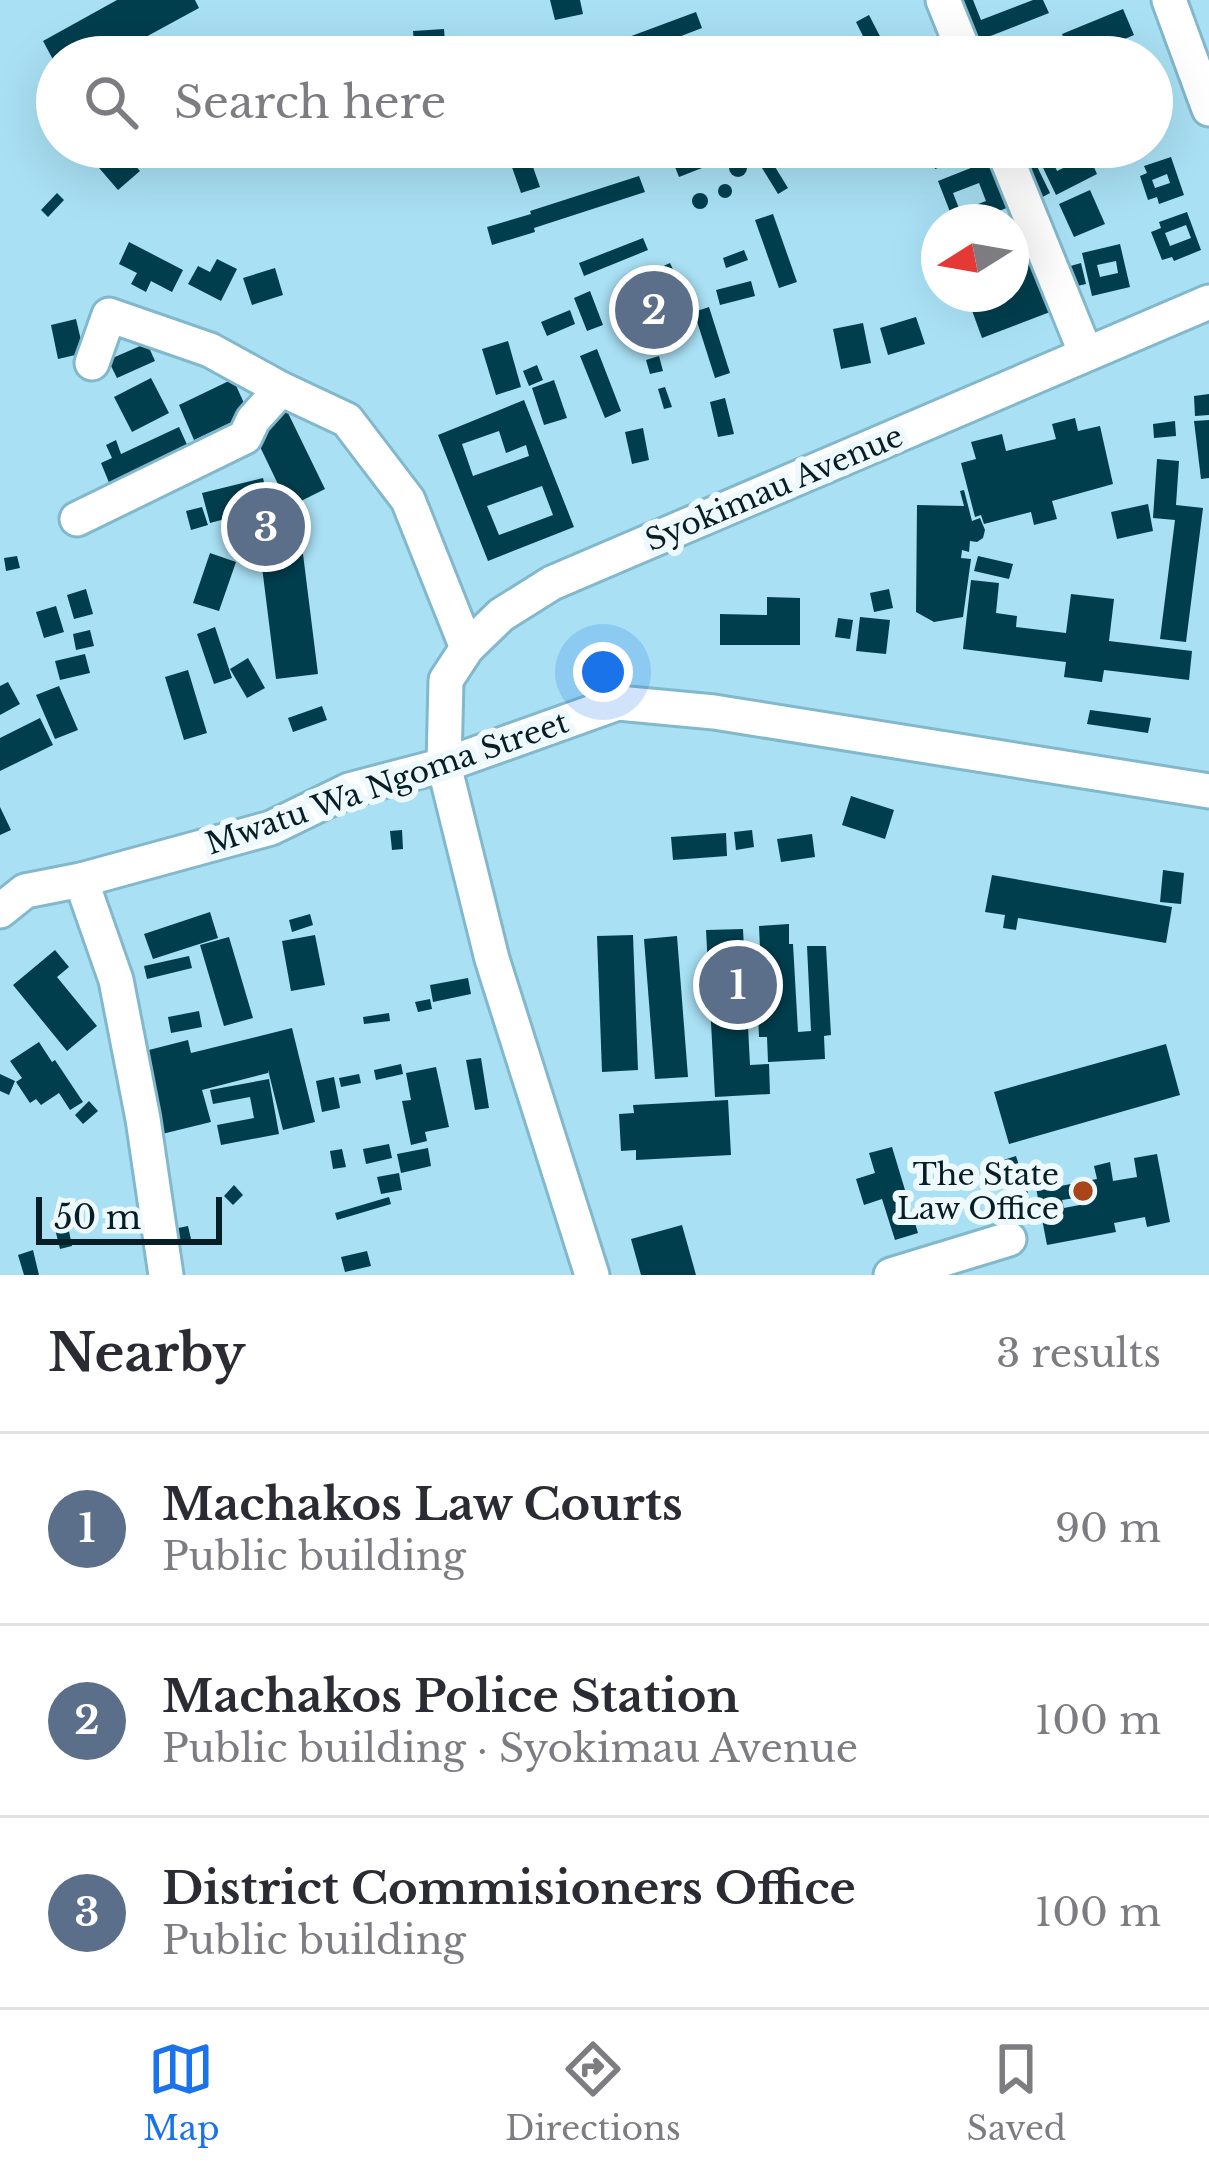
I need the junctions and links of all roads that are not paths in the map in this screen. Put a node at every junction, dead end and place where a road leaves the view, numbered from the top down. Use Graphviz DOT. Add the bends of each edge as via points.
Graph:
graph roads {
  1 [pos="943,0"];
  2 [pos="1169,0"];
  3 [pos="958,36"];
  4 [pos="1209,109"];
  5 [pos="1011,168"];
  6 [pos="1209,302"];
  7 [pos="1086,354"];
  8 [pos="92,363"];
  9 [pos="281,389"];
  10 [pos="77,520"];
  11 [pos="467,648"];
  12 [pos="444,765"];
  13 [pos="1209,791"];
  14 [pos="81,880"];
  15 [pos="0,911"];
  16 [pos="1010,1239"];
  17 [pos="166,1275"];
  18 [pos="592,1275"];
  19 [pos="891,1275"];
  1 -- 3 [label="street"];
  2 -- 4 [label="street"];
  5 -- 7 [label="street"];
  6 -- 7 [label="street, Syokimau Avenue"];
  7 -- 11 [label="street, Syokimau Avenue" via="552,583"];
  8 -- 9 [label="street" via="109,315 210,350"];
  9 -- 10 [label="street" via="245,437"];
  9 -- 11 [label="street" via="347,420 408,500"];
  11 -- 12 [label="street, Syokimau Avenue" via="446,680"];
  12 -- 13 [label="street, Mwatu Wa Ngoma Street" via="618,704 714,712"];
  12 -- 14 [label="street, Mwatu Wa Ngoma Street" via="349,790 272,828"];
  12 -- 18 [label="street, Syokimau Avenue" via="492,959"];
  14 -- 15 [label="street, Mwatu Wa Ngoma Street" via="25,891"];
  14 -- 17 [label="street" via="116,980"];
  16 -- 19 [label="street"];
}
